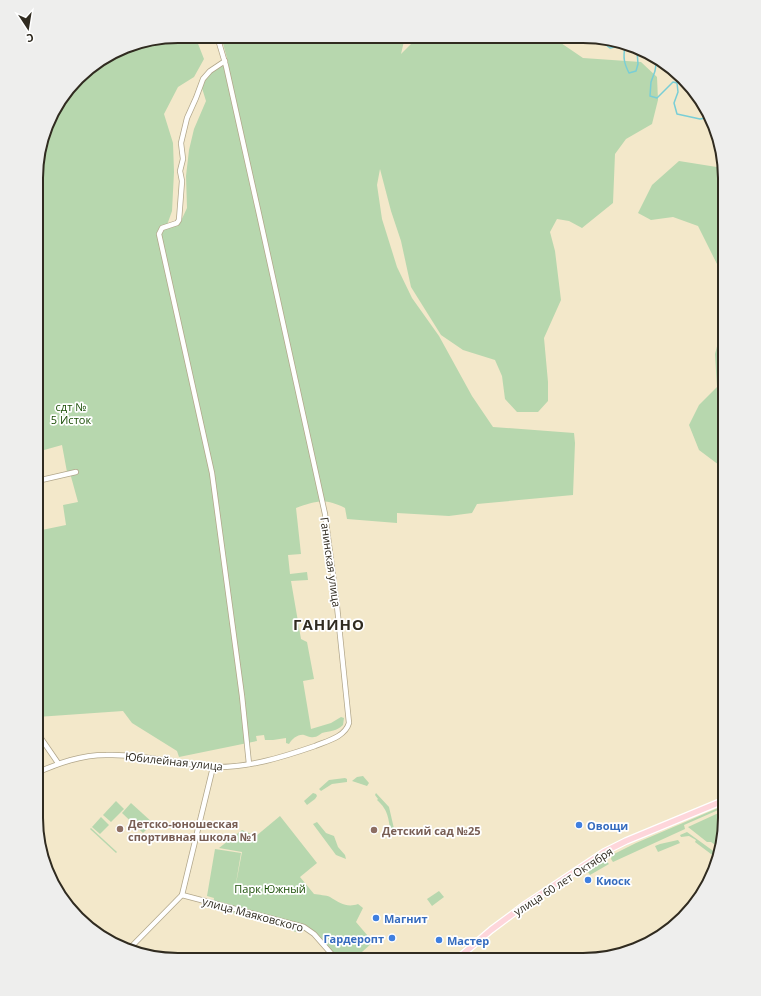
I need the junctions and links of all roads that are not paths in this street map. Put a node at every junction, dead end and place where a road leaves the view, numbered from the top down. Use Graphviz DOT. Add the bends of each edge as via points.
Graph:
graph roads {
  1 [pos="219,43"];
  2 [pos="224,61"];
  3 [pos="76,472"];
  4 [pos="43,480"];
  5 [pos="349,720"];
  6 [pos="43,741"];
  7 [pos="58,763"];
  8 [pos="249,764"];
  9 [pos="213,767"];
  10 [pos="43,770"];
  11 [pos="718,803"];
  12 [pos="182,894"];
  13 [pos="133,945"];
  14 [pos="331,953"];
  15 [pos="464,953"];
  1 -- 2 [label="street, Ганинская улица"];
  2 -- 5 [label="street, Ганинская улица" via="322,500 332,564"];
  2 -- 8 [label="street" via="203,79 188,114 181,143 183,158 180,171 182,181 179,220 162,228 159,234 212,473"];
  3 -- 4 [label="street"];
  5 -- 8 [label="street, Юбилейная улица" via="344,732 333,739 279,758"];
  6 -- 7 [label="street"];
  7 -- 9 [label="street, Юбилейная улица" via="87,756 124,755"];
  7 -- 10 [label="street, Юбилейная улица"];
  8 -- 9 [label="street, Юбилейная улица"];
  9 -- 12 [label="street"];
  11 -- 15 [label="main road, улица 60 лет Октября" via="604,852 526,904"];
  12 -- 13 [label="street"];
  12 -- 14 [label="street, улица Маяковского" via="304,927"];
}
